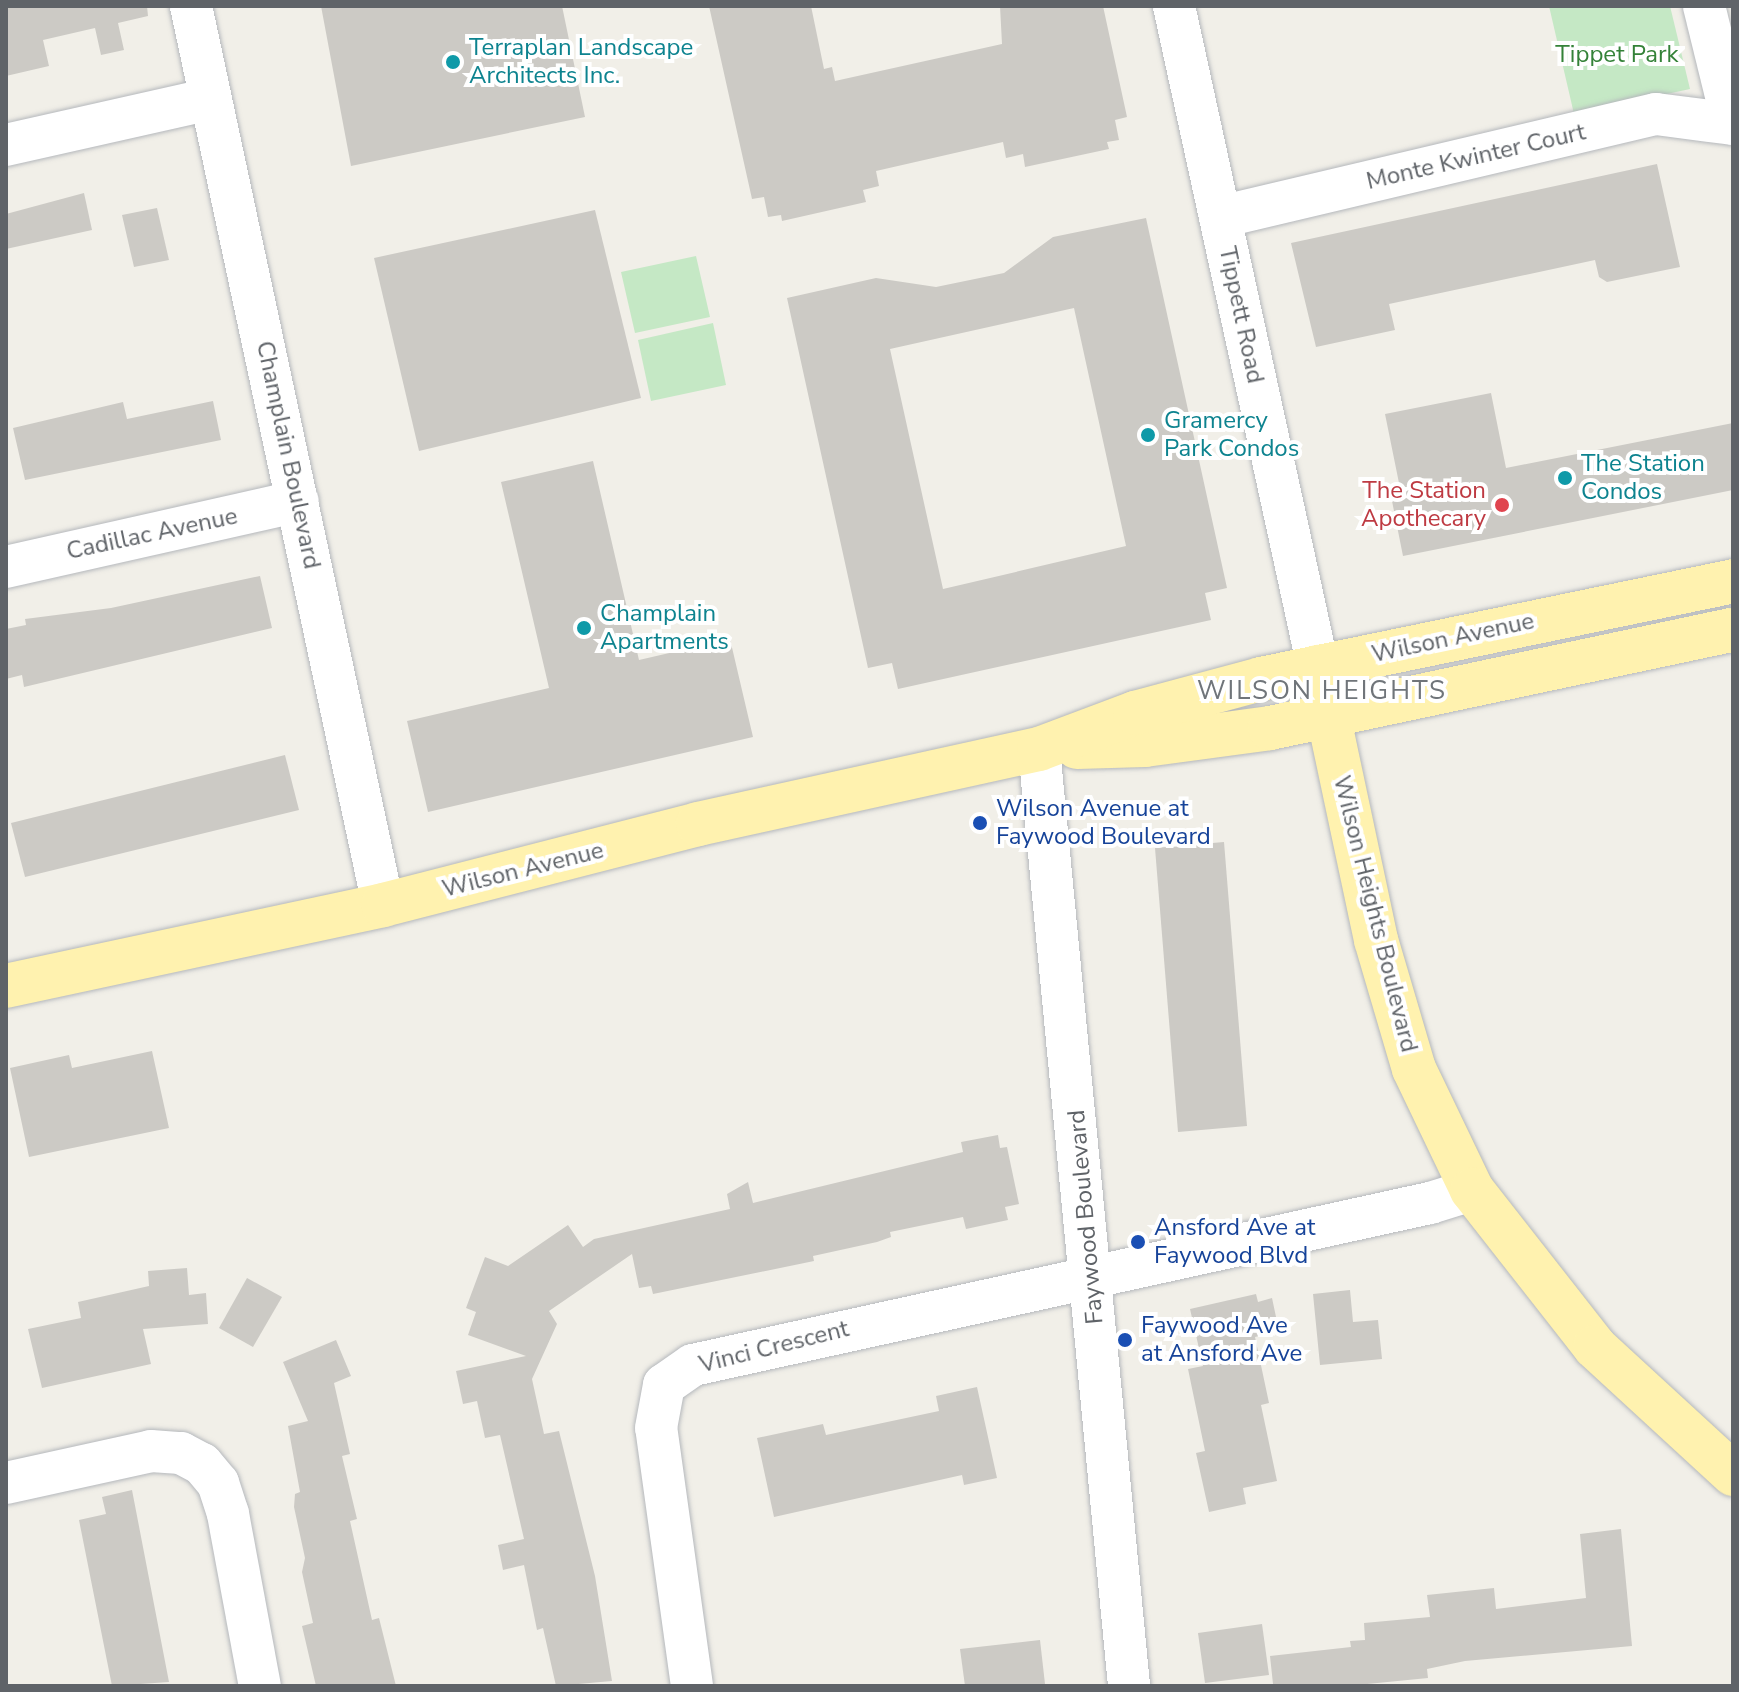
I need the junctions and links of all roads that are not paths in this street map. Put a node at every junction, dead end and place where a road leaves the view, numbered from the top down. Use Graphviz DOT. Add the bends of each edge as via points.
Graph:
graph roads {
  1 [pos="191,6"];
  2 [pos="1174,6"];
  3 [pos="1704,6"];
  4 [pos="210,99"];
  5 [pos="1733,124"];
  6 [pos="6,145"];
  7 [pos="1220,217"];
  8 [pos="298,501"];
  9 [pos="6,567"];
  10 [pos="1733,581"];
  11 [pos="1733,630"];
  12 [pos="1318,667"];
  13 [pos="1328,718"];
  14 [pos="1039,749"];
  15 [pos="383,905"];
  16 [pos="6,986"];
  17 [pos="1472,1190"];
  18 [pos="1092,1275"];
  19 [pos="1733,1474"];
  20 [pos="6,1483"];
  21 [pos="260,1686"];
  22 [pos="692,1686"];
  23 [pos="1129,1686"];
  1 -- 4 [label="street, Champlain Boulevard"];
  2 -- 7 [label="street, Tippett Road"];
  3 -- 5 [label="street"];
  4 -- 6 [label="street"];
  4 -- 8 [label="street, Champlain Boulevard"];
  5 -- 7 [label="street, Monte Kwinter Court" via="1656,114"];
  7 -- 12 [label="street, Tippett Road"];
  8 -- 9 [label="street, Cadillac Avenue"];
  8 -- 15 [label="street, Champlain Boulevard"];
  10 -- 12 [label="main road, Wilson Avenue"];
  11 -- 13 [label="main road, Wilson Avenue"];
  12 -- 13 [label="main road, Tippett Road"];
  12 -- 14 [label="main road, Wilson Avenue" via="1135,713"];
  13 -- 14 [label="main road, Wilson Avenue" via="1145,745"];
  13 -- 17 [label="main road, Wilson Heights Boulevard" via="1376,940 1414,1069"];
  14 -- 15 [label="main road, Wilson Avenue" via="698,824"];
  14 -- 18 [label="street, Faywood Boulevard"];
  15 -- 16 [label="main road, Wilson Avenue"];
  17 -- 18 [label="street, Vinci Crescent"];
  17 -- 19 [label="main road, Wilson Heights Boulevard" via="1595,1347"];
  18 -- 22 [label="street, Vinci Crescent" via="693,1365 664,1385 656,1428"];
  18 -- 23 [label="street, Faywood Boulevard"];
  20 -- 21 [label="street" via="151,1451 181,1453 202,1464 218,1483 228,1514"];
}
